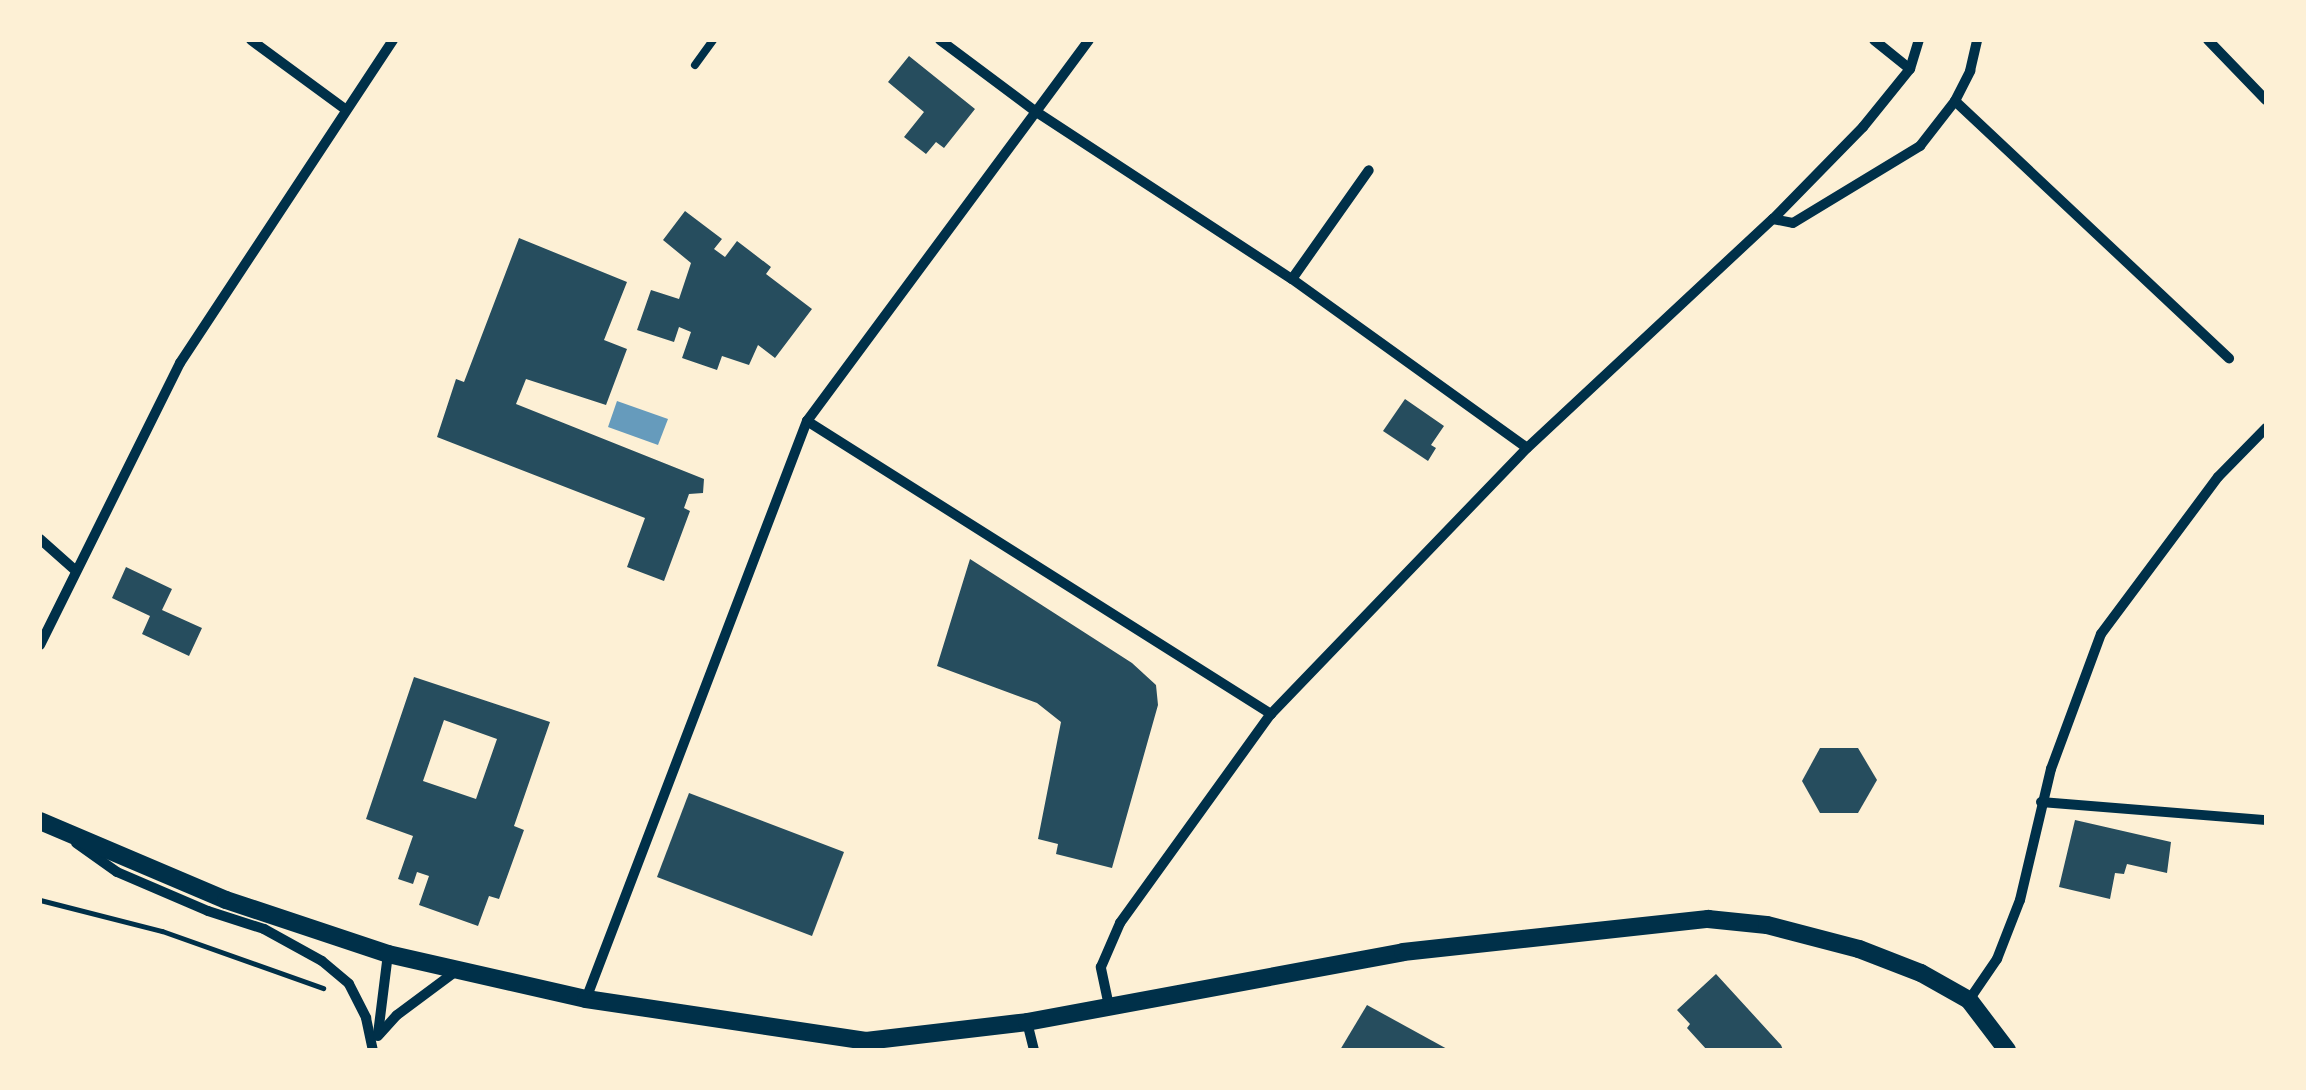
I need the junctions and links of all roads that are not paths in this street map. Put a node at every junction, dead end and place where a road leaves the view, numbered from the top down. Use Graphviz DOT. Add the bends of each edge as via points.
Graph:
graph roads {
  1 [pos="251,40"];
  2 [pos="394,40"];
  3 [pos="713,40"];
  4 [pos="940,40"];
  5 [pos="1089,40"];
  6 [pos="1874,40"];
  7 [pos="1919,40"];
  8 [pos="1976,40"];
  9 [pos="2208,40"];
  10 [pos="695,65"];
  11 [pos="1910,69"];
  12 [pos="2266,100"];
  13 [pos="1955,101"];
  14 [pos="345,109"];
  15 [pos="1035,111"];
  16 [pos="1369,170"];
  17 [pos="1773,219"];
  18 [pos="1292,279"];
  19 [pos="2228,358"];
  20 [pos="807,422"];
  21 [pos="2266,428"];
  22 [pos="1527,448"];
  23 [pos="40,540"];
  24 [pos="75,570"];
  25 [pos="40,645"];
  26 [pos="1270,714"];
  27 [pos="2041,802"];
  28 [pos="2266,820"];
  29 [pos="40,821"];
  30 [pos="59,832"];
  31 [pos="388,954"];
  32 [pos="455,972"];
  33 [pos="586,1000"];
  34 [pos="1969,1000"];
  35 [pos="1109,1006"];
  36 [pos="1028,1022"];
  37 [pos="378,1036"];
  38 [pos="866,1042"];
  39 [pos="2007,1049"];
  40 [pos="375,1050"];
  41 [pos="894,1050"];
  42 [pos="1034,1050"];
  1 -- 14 [label="street"];
  2 -- 14 [label="street"];
  3 -- 10 [label="lane"];
  4 -- 15 [label="street"];
  5 -- 15 [label="street"];
  6 -- 11 [label="street"];
  7 -- 11 [label="street"];
  8 -- 13 [label="street"];
  9 -- 12 [label="street"];
  11 -- 17 [label="street"];
  13 -- 17 [label="street" via="1920,146 1793,223"];
  13 -- 19 [label="street"];
  14 -- 24 [label="street" via="180,364"];
  15 -- 18 [label="street"];
  15 -- 20 [label="street"];
  16 -- 18 [label="street"];
  17 -- 22 [label="street"];
  18 -- 22 [label="street"];
  20 -- 26 [label="street"];
  20 -- 33 [label="street"];
  21 -- 27 [label="street" via="2218,477 2101,634"];
  22 -- 26 [label="street"];
  23 -- 24 [label="street"];
  24 -- 25 [label="street"];
  26 -- 35 [label="street" via="1120,922 1101,967"];
  27 -- 28 [label="street"];
  27 -- 34 [label="street" via="2020,900 1997,959"];
  29 -- 30 [label="street"];
  30 -- 31 [label="street" via="226,900"];
  30 -- 40 [label="street" via="117,872 264,929 322,961 349,984"];
  31 -- 32 [label="street"];
  31 -- 37 [label="street"];
  32 -- 33 [label="street"];
  32 -- 37 [label="street"];
  33 -- 38 [label="street"];
  34 -- 35 [label="street" via="1859,949 1767,925 1708,919 1403,952"];
  34 -- 39 [label="street"];
  35 -- 36 [label="street"];
  36 -- 38 [label="street"];
  36 -- 42 [label="street"];
  37 -- 40 [label="street"];
  38 -- 41 [label="street"];
}
